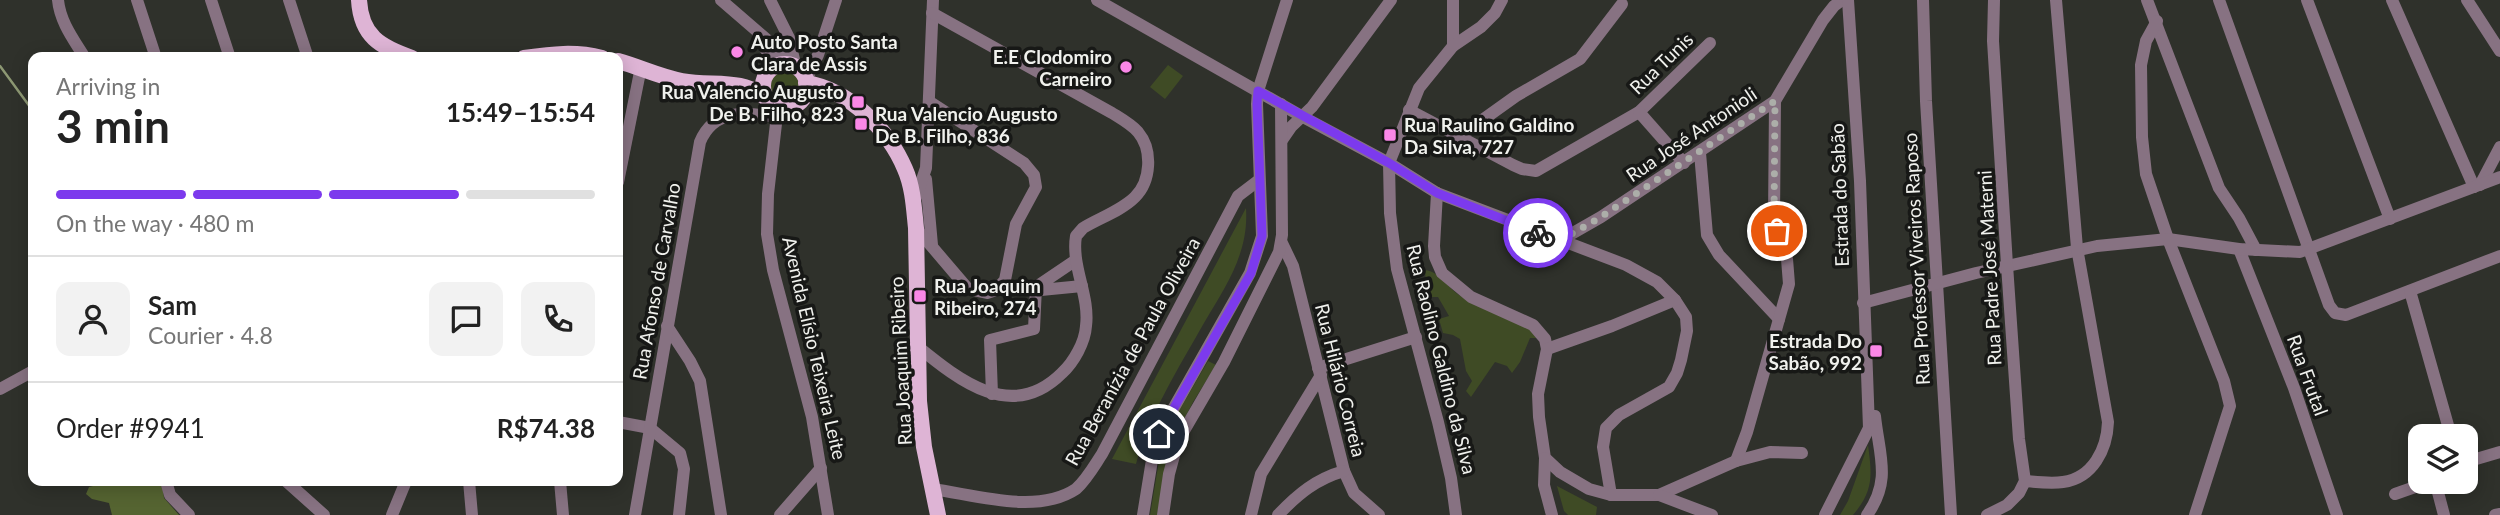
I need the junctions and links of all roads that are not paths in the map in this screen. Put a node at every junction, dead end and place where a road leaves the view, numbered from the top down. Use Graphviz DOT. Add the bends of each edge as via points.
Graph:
graph roads {
  1 [pos="58,0"];
  2 [pos="137,0"];
  3 [pos="211,0"];
  4 [pos="289,0"];
  5 [pos="359,0"];
  6 [pos="721,0"];
  7 [pos="771,0"];
  8 [pos="836,0"];
  9 [pos="1097,0"];
  10 [pos="1287,0"];
  11 [pos="1391,0"];
  12 [pos="1453,0"];
  13 [pos="1502,0"];
  14 [pos="1842,0"];
  15 [pos="1848,0"];
  16 [pos="1923,0"];
  17 [pos="1994,0"];
  18 [pos="2056,0"];
  19 [pos="2147,0"];
  20 [pos="2218,0"];
  21 [pos="2307,0"];
  22 [pos="2392,0"];
  23 [pos="2467,0"];
  24 [pos="1622,4"];
  25 [pos="932,7"];
  26 [pos="778,18"];
  27 [pos="2157,21"];
  28 [pos="1710,43"];
  29 [pos="1453,46"];
  30 [pos="2500,51"];
  31 [pos="81,52"];
  32 [pos="154,52"];
  33 [pos="228,52"];
  34 [pos="306,52"];
  35 [pos="396,52"];
  36 [pos="623,62"];
  37 [pos="641,67"];
  38 [pos="784,68"];
  39 [pos="717,82"];
  40 [pos="1258,91"];
  41 [pos="802,99"];
  42 [pos="1775,101"];
  43 [pos="849,102"];
  44 [pos="930,102"];
  45 [pos="1281,104"];
  46 [pos="774,107"];
  47 [pos="1409,110"];
  48 [pos="1639,112"];
  49 [pos="1304,117"];
  50 [pos="1460,136"];
  51 [pos="1282,140"];
  52 [pos="926,142"];
  53 [pos="2500,147"];
  54 [pos="1700,152"];
  55 [pos="623,157"];
  56 [pos="1389,163"];
  57 [pos="1684,163"];
  58 [pos="926,168"];
  59 [pos="905,170"];
  60 [pos="2500,177"];
  61 [pos="1259,180"];
  62 [pos="2477,186"];
  63 [pos="1437,193"];
  64 [pos="914,203"];
  65 [pos="2390,219"];
  66 [pos="916,228"];
  67 [pos="2168,239"];
  68 [pos="1559,241"];
  69 [pos="1282,243"];
  70 [pos="2077,248"];
  71 [pos="2239,249"];
  72 [pos="2310,249"];
  73 [pos="936,250"];
  74 [pos="2256,250"];
  75 [pos="2500,256"];
  76 [pos="917,260"];
  77 [pos="1076,260"];
  78 [pos="2007,265"];
  79 [pos="1938,282"];
  80 [pos="1082,286"];
  81 [pos="1036,287"];
  82 [pos="2410,291"];
  83 [pos="1675,300"];
  84 [pos="1863,303"];
  85 [pos="1779,319"];
  86 [pos="667,326"];
  87 [pos="1416,337"];
  88 [pos="917,346"];
  89 [pos="1548,349"];
  90 [pos="1206,351"];
  91 [pos="1224,362"];
  92 [pos="939,363"];
  93 [pos="1319,371"];
  94 [pos="28,374"];
  95 [pos="918,375"];
  96 [pos="0,389"];
  97 [pos="1868,389"];
  98 [pos="992,394"];
  99 [pos="623,423"];
  100 [pos="2448,424"];
  101 [pos="650,428"];
  102 [pos="2500,452"];
  103 [pos="1802,453"];
  104 [pos="1545,458"];
  105 [pos="2478,458"];
  106 [pos="1736,461"];
  107 [pos="821,468"];
  108 [pos="1344,471"];
  109 [pos="2025,481"];
  110 [pos="167,486"];
  111 [pos="292,486"];
  112 [pos="404,486"];
  113 [pos="469,486"];
  114 [pos="560,486"];
  115 [pos="932,489"];
  116 [pos="2408,490"];
  117 [pos="2395,494"];
  118 [pos="2437,494"];
  119 [pos="1611,495"];
  120 [pos="1659,495"];
  121 [pos="189,515"];
  122 [pos="324,515"];
  123 [pos="392,515"];
  124 [pos="472,515"];
  125 [pos="563,515"];
  126 [pos="635,515"];
  127 [pos="679,515"];
  128 [pos="721,515"];
  129 [pos="779,515"];
  130 [pos="828,515"];
  131 [pos="938,515"];
  132 [pos="1143,515"];
  133 [pos="1163,515"];
  134 [pos="1251,515"];
  135 [pos="1278,515"];
  136 [pos="1379,515"];
  137 [pos="1456,515"];
  138 [pos="1552,515"];
  139 [pos="1712,515"];
  140 [pos="1825,515"];
  141 [pos="1867,515"];
  142 [pos="1951,515"];
  143 [pos="1987,515"];
  144 [pos="2195,515"];
  145 [pos="2337,515"];
  146 [pos="2444,515"];
  1 -- 31 [label="street"];
  2 -- 32 [label="street"];
  3 -- 33 [label="street"];
  4 -- 34 [label="street"];
  5 -- 35 [label="main road" via="366,30"];
  6 -- 38 [label="street"];
  7 -- 26 [label="street"];
  8 -- 38 [label="street" via="818,55"];
  9 -- 40 [label="street"];
  10 -- 40 [label="street"];
  11 -- 49 [label="street"];
  12 -- 29 [label="street"];
  13 -- 29 [label="street, Rua Raolino Galdino da Silva" via="1481,27"];
  14 -- 42 [label="street, Rua José Antonioli" via="1823,20"];
  15 -- 84 [label="street, Estrada do Sabão"];
  16 -- 79 [label="street, Rua Professor Viveiros Raposo"];
  17 -- 78 [label="street, Rua Padre José Materni"];
  18 -- 70 [label="street"];
  19 -- 27 [label="street"];
  20 -- 72 [label="street"];
  21 -- 65 [label="street"];
  22 -- 62 [label="street"];
  23 -- 30 [label="street"];
  24 -- 50 [label="street" via="1580,59"];
  25 -- 44 [label="street, Rua Joaquim Ribeiro"];
  25 -- 77 [label="street" via="1112,113 1144,141 1147,167 1136,196 1079,232"];
  26 -- 38 [label="street"];
  26 -- 38 [label="street" via="789,38"];
  27 -- 67 [label="street" via="2146,41 2141,65 2143,137 2146,174"];
  27 -- 74 [label="street" via="2219,188"];
  28 -- 48 [label="street, Rua Tunis"];
  29 -- 47 [label="street, Rua Raolino Galdino da Silva" via="1419,88"];
  36 -- 37 [label="main road"];
  37 -- 39 [label="main road" via="683,81"];
  37 -- 55 [label="street"];
  38 -- 39 [label="main road"];
  38 -- 41 [label="main road"];
  38 -- 43 [label="main road, Rua Joaquim Ribeiro"];
  38 -- 46 [label="main road" via="763,89"];
  39 -- 46 [label="main road" via="747,87"];
  40 -- 45 [label="street"];
  40 -- 61 [label="street"];
  41 -- 43 [label="main road" via="826,96"];
  41 -- 46 [label="main road" via="791,106"];
  42 -- 54 [label="street, Rua José Antonioli"];
  42 -- 85 [label="street" via="1774,219 1787,259 1789,284"];
  43 -- 59 [label="main road, Rua Joaquim Ribeiro" via="881,130"];
  44 -- 52 [label="street, Rua Joaquim Ribeiro"];
  44 -- 73 [label="street" via="1024,163 1036,181 1036,190 1013,230 1002,286 986,293 968,289"];
  45 -- 49 [label="street"];
  45 -- 51 [label="street"];
  46 -- 86 [label="street, Rua Afonso de Carvalho" via="729,115 705,130"];
  46 -- 107 [label="street, Avenida Elísio Teixeira Leite" via="767,234"];
  47 -- 50 [label="street"];
  47 -- 56 [label="street, Rua Raolino Galdino da Silva"];
  48 -- 50 [label="street, Rua Tunis" via="1534,171 1513,165"];
  48 -- 57 [label="street"];
  49 -- 51 [label="street"];
  49 -- 56 [label="street"];
  51 -- 69 [label="street"];
  52 -- 58 [label="street, Rua Joaquim Ribeiro"];
  52 -- 59 [label="street" via="914,164"];
  53 -- 62 [label="street"];
  54 -- 57 [label="street, Rua José Antonioli"];
  54 -- 85 [label="street" via="1707,235 1719,255"];
  56 -- 63 [label="street"];
  56 -- 87 [label="street, Rua Raolino Galdino da Silva" via="1397,269"];
  57 -- 68 [label="street, Rua José Antonioli"];
  58 -- 64 [label="street, Rua Joaquim Ribeiro"];
  58 -- 73 [label="street"];
  59 -- 64 [label="main road, Rua Joaquim Ribeiro"];
  60 -- 62 [label="street"];
  61 -- 90 [label="street" via="1262,236 1251,273"];
  61 -- 115 [label="street, Rua Beranízia de Paula Oliveira" via="1238,196 1102,454 1073,492 1034,506"];
  62 -- 65 [label="street"];
  63 -- 68 [label="street"];
  63 -- 89 [label="street" via="1434,246 1442,273 1471,297 1539,329"];
  64 -- 66 [label="main road, Rua Joaquim Ribeiro"];
  65 -- 72 [label="street"];
  66 -- 73 [label="street"];
  66 -- 76 [label="main road, Rua Joaquim Ribeiro"];
  67 -- 70 [label="street"];
  67 -- 71 [label="street"];
  67 -- 144 [label="street" via="2230,406"];
  68 -- 83 [label="street" via="1644,274"];
  69 -- 91 [label="street"];
  69 -- 93 [label="street, Rua Hilário Correia" via="1293,266"];
  70 -- 78 [label="street"];
  70 -- 109 [label="street" via="2108,422 2106,442 2091,466 2073,480"];
  71 -- 74 [label="street"];
  71 -- 145 [label="street, Rua Frutal" via="2294,388"];
  72 -- 74 [label="street"];
  72 -- 82 [label="street" via="2329,305 2337,315"];
  73 -- 76 [label="street"];
  75 -- 82 [label="street"];
  76 -- 88 [label="main road, Rua Joaquim Ribeiro"];
  77 -- 80 [label="street"];
  77 -- 81 [label="street"];
  78 -- 79 [label="street"];
  78 -- 109 [label="street, Rua Padre José Materni"];
  79 -- 84 [label="street"];
  79 -- 142 [label="street, Rua Professor Viveiros Raposo"];
  80 -- 81 [label="street"];
  80 -- 98 [label="street" via="1086,328 1068,368 1053,383 1031,393"];
  81 -- 98 [label="street" via="1036,327 990,340"];
  82 -- 100 [label="street"];
  83 -- 89 [label="street"];
  83 -- 119 [label="street" via="1687,322 1677,373 1663,391 1619,415 1604,433"];
  84 -- 97 [label="street, Estrada do Sabão"];
  85 -- 106 [label="street"];
  86 -- 101 [label="street, Rua Afonso de Carvalho"];
  86 -- 128 [label="street" via="699,381"];
  87 -- 93 [label="street"];
  87 -- 137 [label="street, Rua Raolino Galdino da Silva"];
  88 -- 92 [label="street"];
  88 -- 95 [label="main road, Rua Joaquim Ribeiro"];
  89 -- 104 [label="street" via="1538,394"];
  90 -- 91 [label="street"];
  90 -- 132 [label="street" via="1159,434"];
  91 -- 133 [label="street" via="1178,441"];
  92 -- 95 [label="street"];
  92 -- 98 [label="street" via="964,382"];
  93 -- 108 [label="street, Rua Hilário Correia"];
  93 -- 134 [label="street" via="1261,474"];
  94 -- 96 [label="street"];
  95 -- 115 [label="main road, Rua Joaquim Ribeiro"];
  97 -- 140 [label="street, Estrada do Sabão" via="1869,428"];
  97 -- 141 [label="street, Estrada do Sabão" via="1883,480"];
  99 -- 101 [label="street"];
  101 -- 126 [label="street, Rua Afonso de Carvalho"];
  101 -- 127 [label="street" via="675,447 683,461"];
  102 -- 105 [label="street"];
  103 -- 106 [label="street" via="1770,452"];
  104 -- 119 [label="street" via="1589,489"];
  104 -- 138 [label="street" via="1544,485"];
  106 -- 120 [label="street"];
  107 -- 129 [label="street"];
  107 -- 130 [label="street, Avenida Elísio Teixeira Leite"];
  108 -- 135 [label="street" via="1304,490"];
  108 -- 136 [label="street, Rua Hilário Correia" via="1354,493"];
  109 -- 143 [label="street" via="2007,505"];
  110 -- 121 [label="street"];
  111 -- 122 [label="street"];
  112 -- 123 [label="street"];
  113 -- 124 [label="street"];
  114 -- 125 [label="street"];
  115 -- 131 [label="main road, Rua Joaquim Ribeiro"];
  116 -- 117 [label="street"];
  118 -- 146 [label="street"];
  119 -- 120 [label="street"];
  120 -- 139 [label="street"];
}
